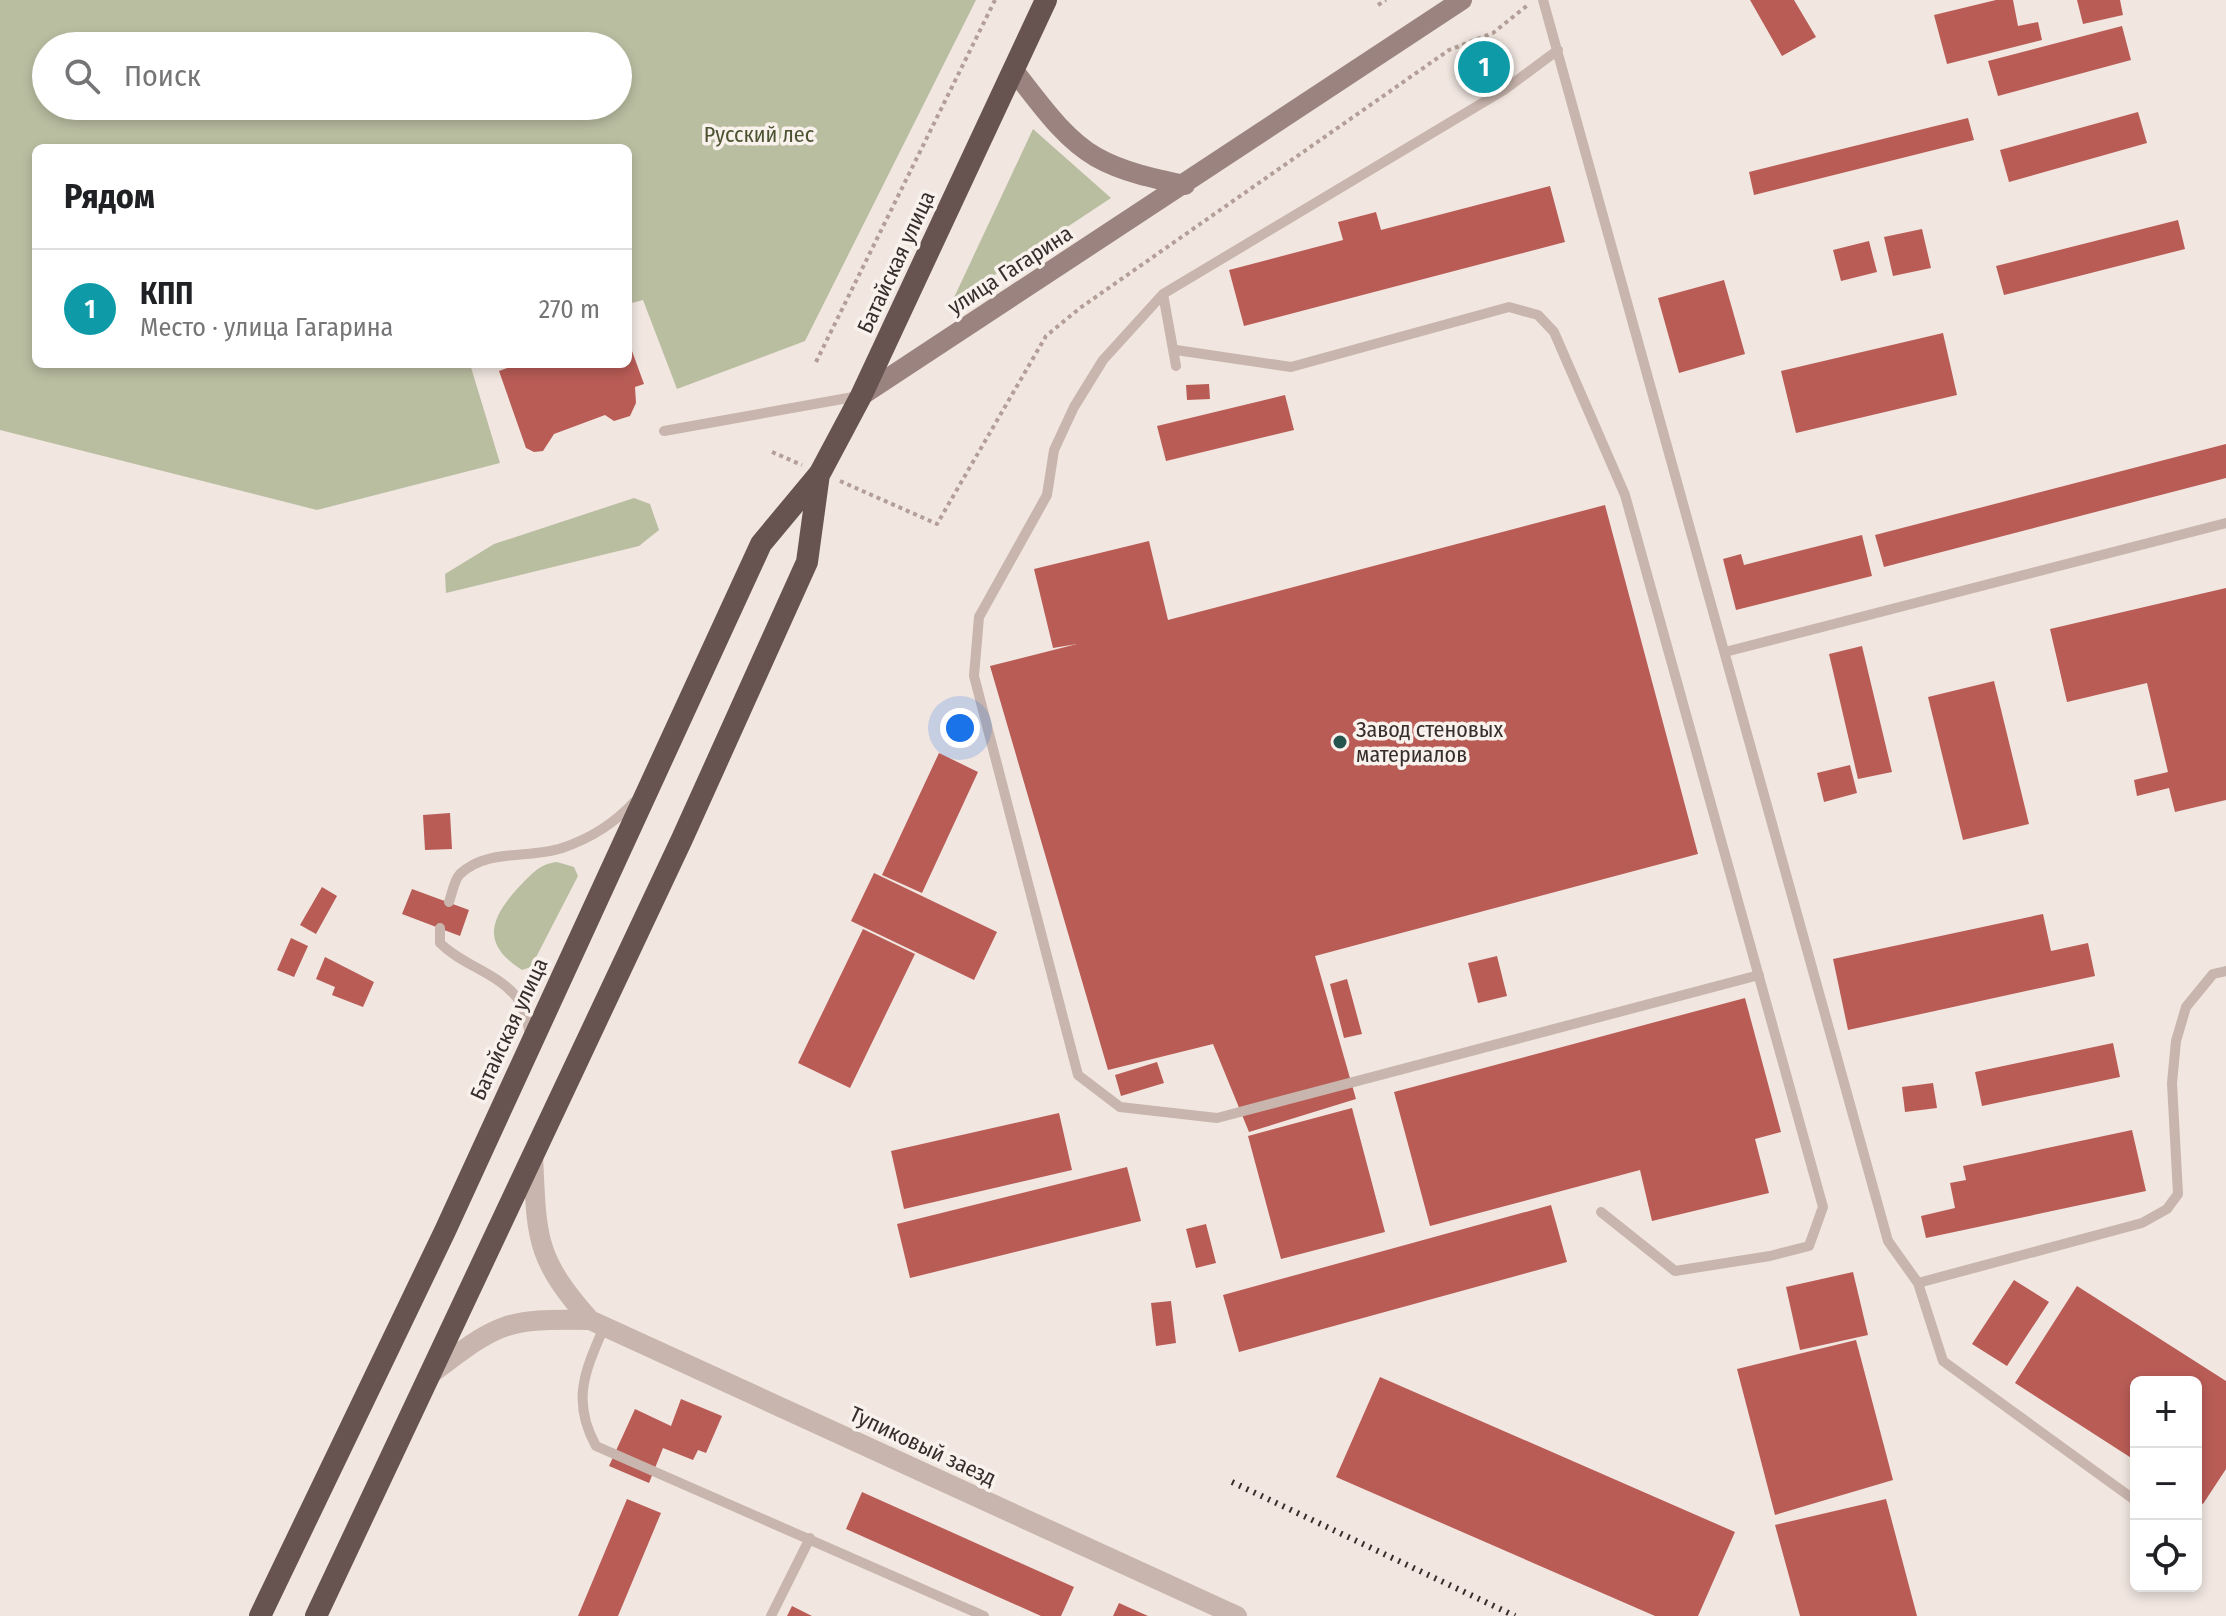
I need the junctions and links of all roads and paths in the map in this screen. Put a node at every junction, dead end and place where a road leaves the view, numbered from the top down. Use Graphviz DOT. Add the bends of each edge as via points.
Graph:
graph roads {
  1 [pos="995,0"];
  2 [pos="1046,0"];
  3 [pos="1386,0"];
  4 [pos="1462,0"];
  5 [pos="1534,0"];
  6 [pos="1543,0"];
  7 [pos="1378,5"];
  8 [pos="1558,50"];
  9 [pos="1015,72"];
  10 [pos="1185,185"];
  11 [pos="1163,294"];
  12 [pos="1176,350"];
  13 [pos="816,362"];
  14 [pos="1176,366"];
  15 [pos="861,396"];
  16 [pos="664,431"];
  17 [pos="772,452"];
  18 [pos="820,473"];
  19 [pos="2226,523"];
  20 [pos="1725,652"];
  21 [pos="652,782"];
  22 [pos="449,902"];
  23 [pos="440,928"];
  24 [pos="2226,971"];
  25 [pos="1759,975"];
  26 [pos="532,1041"];
  27 [pos="533,1156"];
  28 [pos="1601,1212"];
  29 [pos="1918,1283"];
  30 [pos="597,1323"];
  31 [pos="431,1374"];
  32 [pos="2130,1497"];
  33 [pos="810,1538"];
  34 [pos="260,1616"];
  35 [pos="316,1616"];
  36 [pos="771,1616"];
  37 [pos="984,1616"];
  38 [pos="1237,1616"];
  1 -- 13 [label="path"];
  2 -- 9 [label="highway, Батайская улица"];
  3 -- 7 [label="path"];
  4 -- 10 [label="main road, улица Гагарина"];
  5 -- 18 [label="path" via="1493,33 1436,58 1046,336 937,524"];
  6 -- 8 [label="lane"];
  8 -- 11 [label="lane" via="1504,90"];
  8 -- 20 [label="lane"];
  9 -- 10 [label="main road" via="1058,124 1095,157"];
  9 -- 15 [label="highway, Батайская улица"];
  10 -- 15 [label="main road, улица Гагарина"];
  11 -- 12 [label="lane"];
  11 -- 25 [label="lane" via="1103,360 1074,407 1054,450 1047,495 979,617 974,676 1078,1075 1120,1107 1217,1118"];
  12 -- 14 [label="lane"];
  12 -- 25 [label="lane" via="1291,367 1509,307 1538,315 1554,332 1625,495"];
  15 -- 16 [label="lane"];
  15 -- 18 [label="highway, Батайская улица"];
  17 -- 18 [label="path"];
  18 -- 21 [label="highway, Батайская улица" via="761,544"];
  18 -- 27 [label="highway, Батайская улица" via="807,562"];
  19 -- 20 [label="lane"];
  20 -- 29 [label="lane" via="1888,1241"];
  21 -- 22 [label="lane" via="612,825 560,849 498,857 458,875"];
  21 -- 26 [label="highway, Батайская улица"];
  23 -- 26 [label="lane" via="440,943 451,954 503,983 521,1004"];
  24 -- 29 [label="lane" via="2213,974 2186,1007 2176,1041 2172,1083 2178,1194 2167,1209 2142,1223"];
  25 -- 28 [label="lane" via="1823,1207 1809,1246 1675,1271"];
  26 -- 34 [label="highway, Батайская улица"];
  27 -- 30 [label="street" via="538,1235 546,1263 561,1287"];
  27 -- 31 [label="highway, Батайская улица"];
  29 -- 32 [label="lane" via="1943,1361"];
  30 -- 31 [label="street" via="525,1320 501,1326"];
  30 -- 33 [label="lane" via="581,1398 584,1425 596,1446"];
  30 -- 38 [label="street, Тупиковый заезд"];
  31 -- 35 [label="highway, Батайская улица"];
  33 -- 36 [label="lane"];
  33 -- 37 [label="lane"];
}
